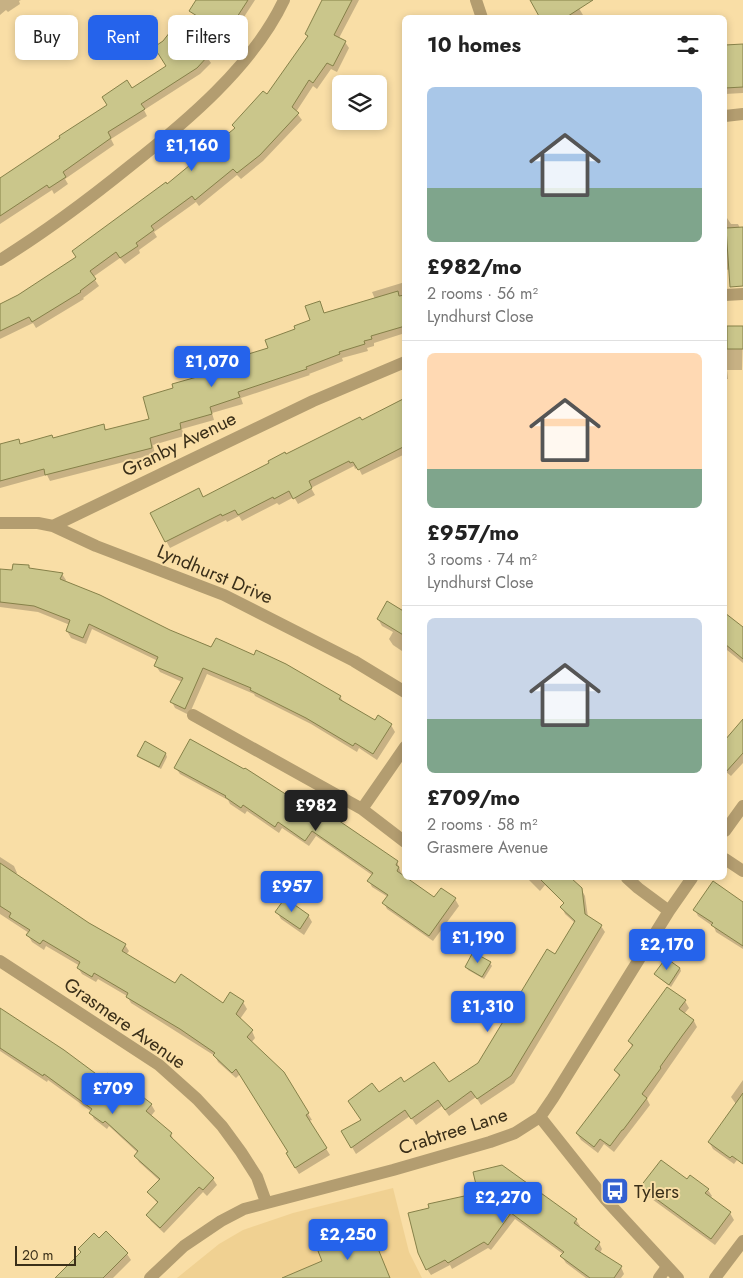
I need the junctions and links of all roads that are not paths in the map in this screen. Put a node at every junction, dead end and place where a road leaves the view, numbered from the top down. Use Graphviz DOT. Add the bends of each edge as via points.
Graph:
graph roads {
  1 [pos="284,0"];
  2 [pos="476,0"];
  3 [pos="481,15"];
  4 [pos="743,114"];
  5 [pos="727,116"];
  6 [pos="0,260"];
  7 [pos="743,294"];
  8 [pos="727,295"];
  9 [pos="402,363"];
  10 [pos="0,523"];
  11 [pos="53,526"];
  12 [pos="402,690"];
  13 [pos="194,715"];
  14 [pos="402,751"];
  15 [pos="743,806"];
  16 [pos="362,809"];
  17 [pos="727,828"];
  18 [pos="402,840"];
  19 [pos="727,860"];
  20 [pos="743,871"];
  21 [pos="630,880"];
  22 [pos="691,880"];
  23 [pos="668,911"];
  24 [pos="0,961"];
  25 [pos="540,1117"];
  26 [pos="266,1202"];
  27 [pos="743,1240"];
  28 [pos="667,1267"];
  29 [pos="150,1278"];
  30 [pos="658,1278"];
  31 [pos="678,1278"];
  32 [pos="715,1278"];
  1 -- 6 [label="street" via="239,67 210,98 102,188"];
  2 -- 3 [label="street"];
  4 -- 5 [label="street"];
  7 -- 8 [label="street"];
  9 -- 11 [label="street, Granby Avenue" via="314,400"];
  10 -- 11 [label="street, Lyndhurst Drive"];
  11 -- 12 [label="street, Lyndhurst Drive" via="224,595 354,661"];
  13 -- 16 [label="street"];
  14 -- 16 [label="street"];
  15 -- 17 [label="street"];
  16 -- 18 [label="street"];
  19 -- 20 [label="street"];
  21 -- 23 [label="street"];
  22 -- 23 [label="street, Crabtree Lane"];
  23 -- 25 [label="street, Crabtree Lane"];
  24 -- 26 [label="street, Grasmere Avenue" via="159,1065 197,1098 242,1152 257,1177"];
  25 -- 26 [label="street, Crabtree Lane" via="515,1133 490,1142"];
  25 -- 28 [label="street" via="606,1200"];
  26 -- 29 [label="street, Crabtree Lane" via="244,1208 221,1221 184,1246"];
  27 -- 32 [label="street"];
  28 -- 30 [label="street"];
  28 -- 31 [label="street"];
}
